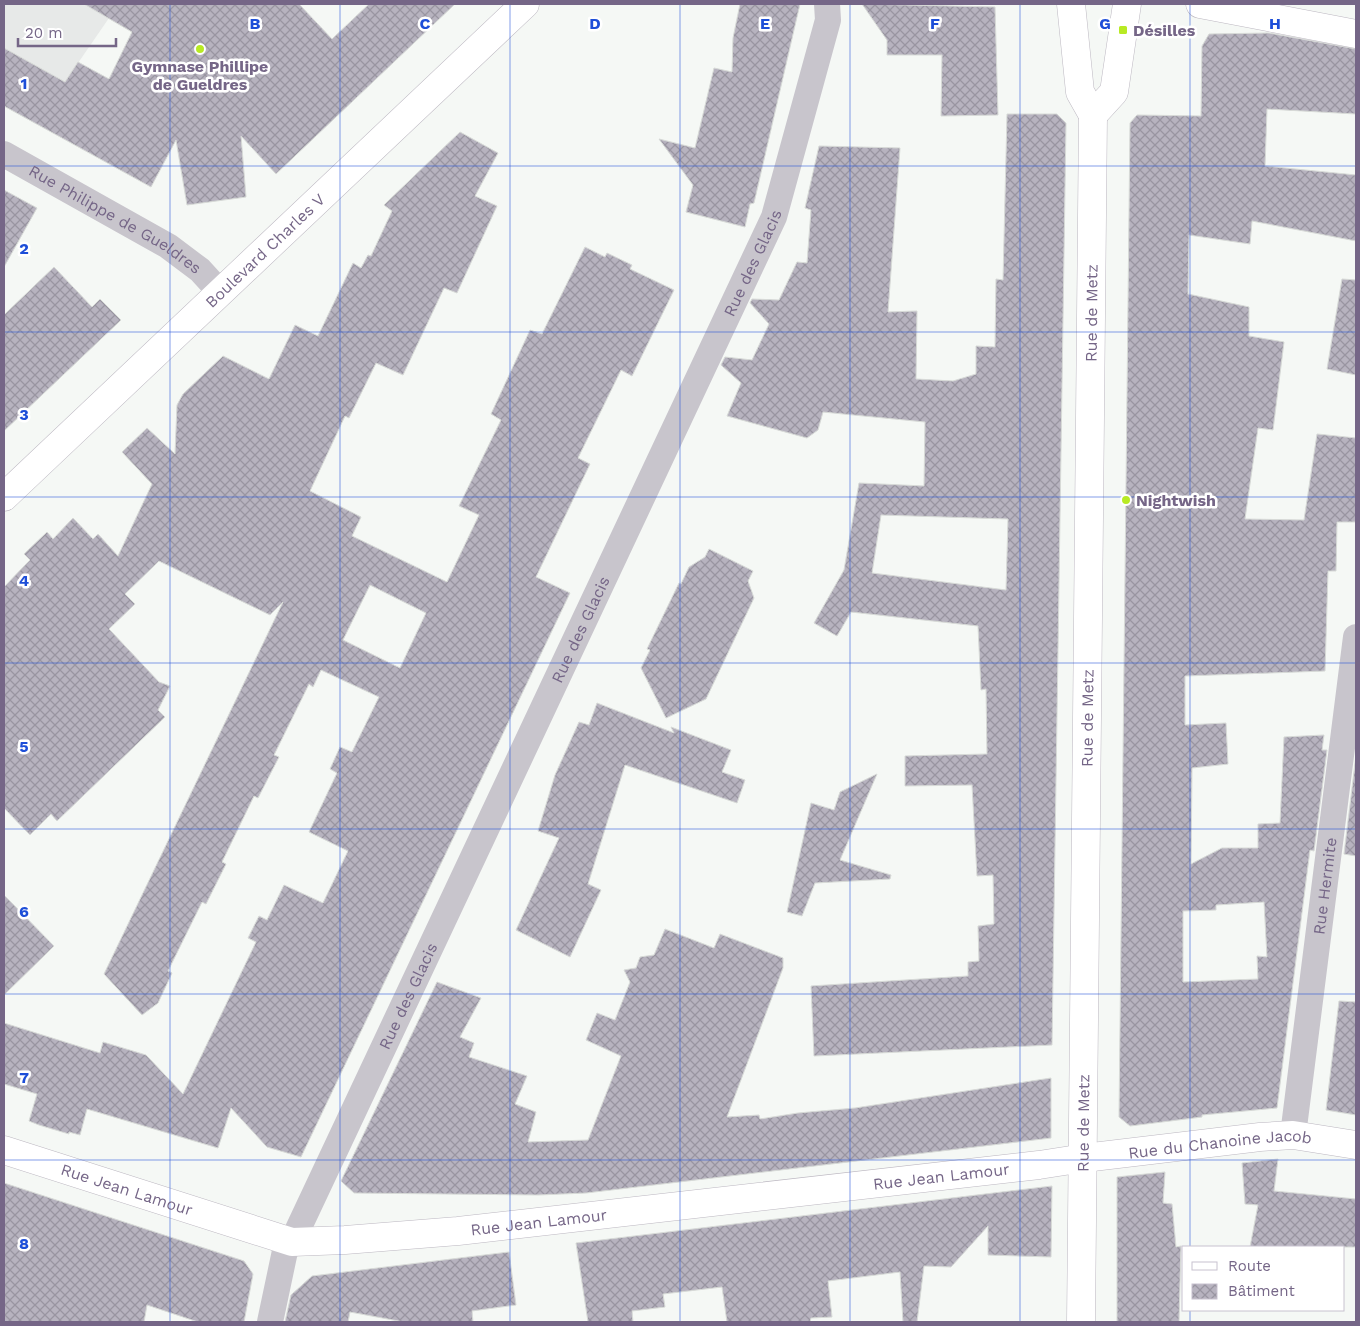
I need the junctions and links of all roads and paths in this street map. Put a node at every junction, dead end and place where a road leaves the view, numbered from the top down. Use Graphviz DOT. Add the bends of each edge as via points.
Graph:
graph roads {
  1 [pos="525,4"];
  2 [pos="827,4"];
  3 [pos="1071,4"];
  4 [pos="1126,4"];
  5 [pos="1200,4"];
  6 [pos="1356,34"];
  7 [pos="1093,115"];
  8 [pos="4,154"];
  9 [pos="220,292"];
  10 [pos="4,496"];
  11 [pos="1356,637"];
  12 [pos="1293,1135"];
  13 [pos="1356,1145"];
  14 [pos="4,1150"];
  15 [pos="1084,1158"];
  16 [pos="292,1242"];
  17 [pos="270,1322"];
  18 [pos="1081,1322"];
  1 -- 9 [label="street, Boulevard Charles V"];
  2 -- 16 [label="street, Rue des Glacis" via="828,20 774,217"];
  3 -- 7 [label="street" via="1080,92"];
  4 -- 7 [label="street" via="1114,92"];
  5 -- 6 [label="street"];
  7 -- 15 [label="street, Rue de Metz"];
  8 -- 9 [label="street, Rue Philippe de Gueldres" via="168,246 200,270"];
  9 -- 10 [label="street, Boulevard Charles V"];
  11 -- 12 [label="street, Rue Hermite"];
  12 -- 13 [label="street, Rue du Chanoine Jacob"];
  12 -- 15 [label="street, Rue du Chanoine Jacob"];
  14 -- 16 [label="street, Rue Jean Lamour"];
  15 -- 16 [label="street, Rue Jean Lamour" via="458,1231"];
  15 -- 18 [label="street, Rue de Metz"];
  16 -- 17 [label="street, Rue des Glacis" via="285,1251 280,1268"];
}
